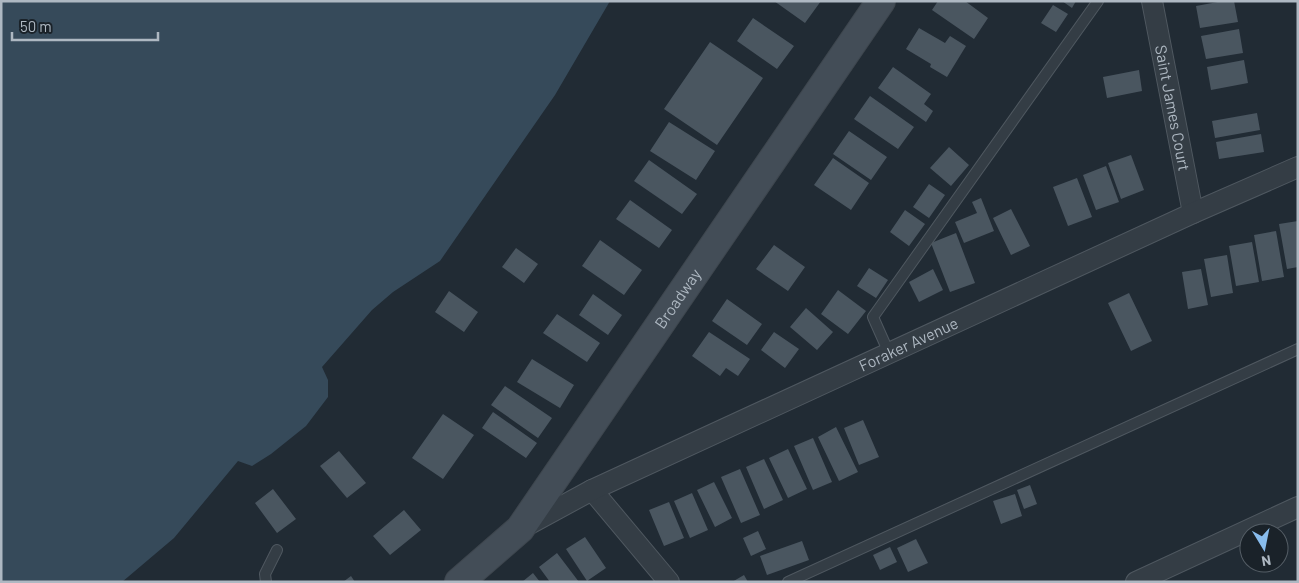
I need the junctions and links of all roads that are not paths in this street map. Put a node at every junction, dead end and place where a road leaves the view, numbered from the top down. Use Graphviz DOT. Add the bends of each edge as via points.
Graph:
graph roads {
  1 [pos="881,1"];
  2 [pos="1098,1"];
  3 [pos="1152,1"];
  4 [pos="1298,167"];
  5 [pos="1193,213"];
  6 [pos="1298,349"];
  7 [pos="889,353"];
  8 [pos="592,490"];
  9 [pos="1298,507"];
  10 [pos="520,529"];
  11 [pos="277,550"];
  12 [pos="266,582"];
  13 [pos="459,582"];
  14 [pos="669,582"];
  15 [pos="788,582"];
  16 [pos="1136,582"];
  1 -- 10 [label="street, Broadway"];
  2 -- 7 [label="lane" via="873,317"];
  3 -- 5 [label="street, Saint James Court"];
  4 -- 5 [label="street, Foraker Avenue"];
  5 -- 7 [label="street, Foraker Avenue"];
  6 -- 15 [label="lane"];
  7 -- 8 [label="street, Foraker Avenue"];
  8 -- 10 [label="street, Foraker Avenue"];
  8 -- 14 [label="street"];
  9 -- 16 [label="street"];
  10 -- 13 [label="street, Broadway"];
  11 -- 12 [label="lane" via="265,574"];
}
